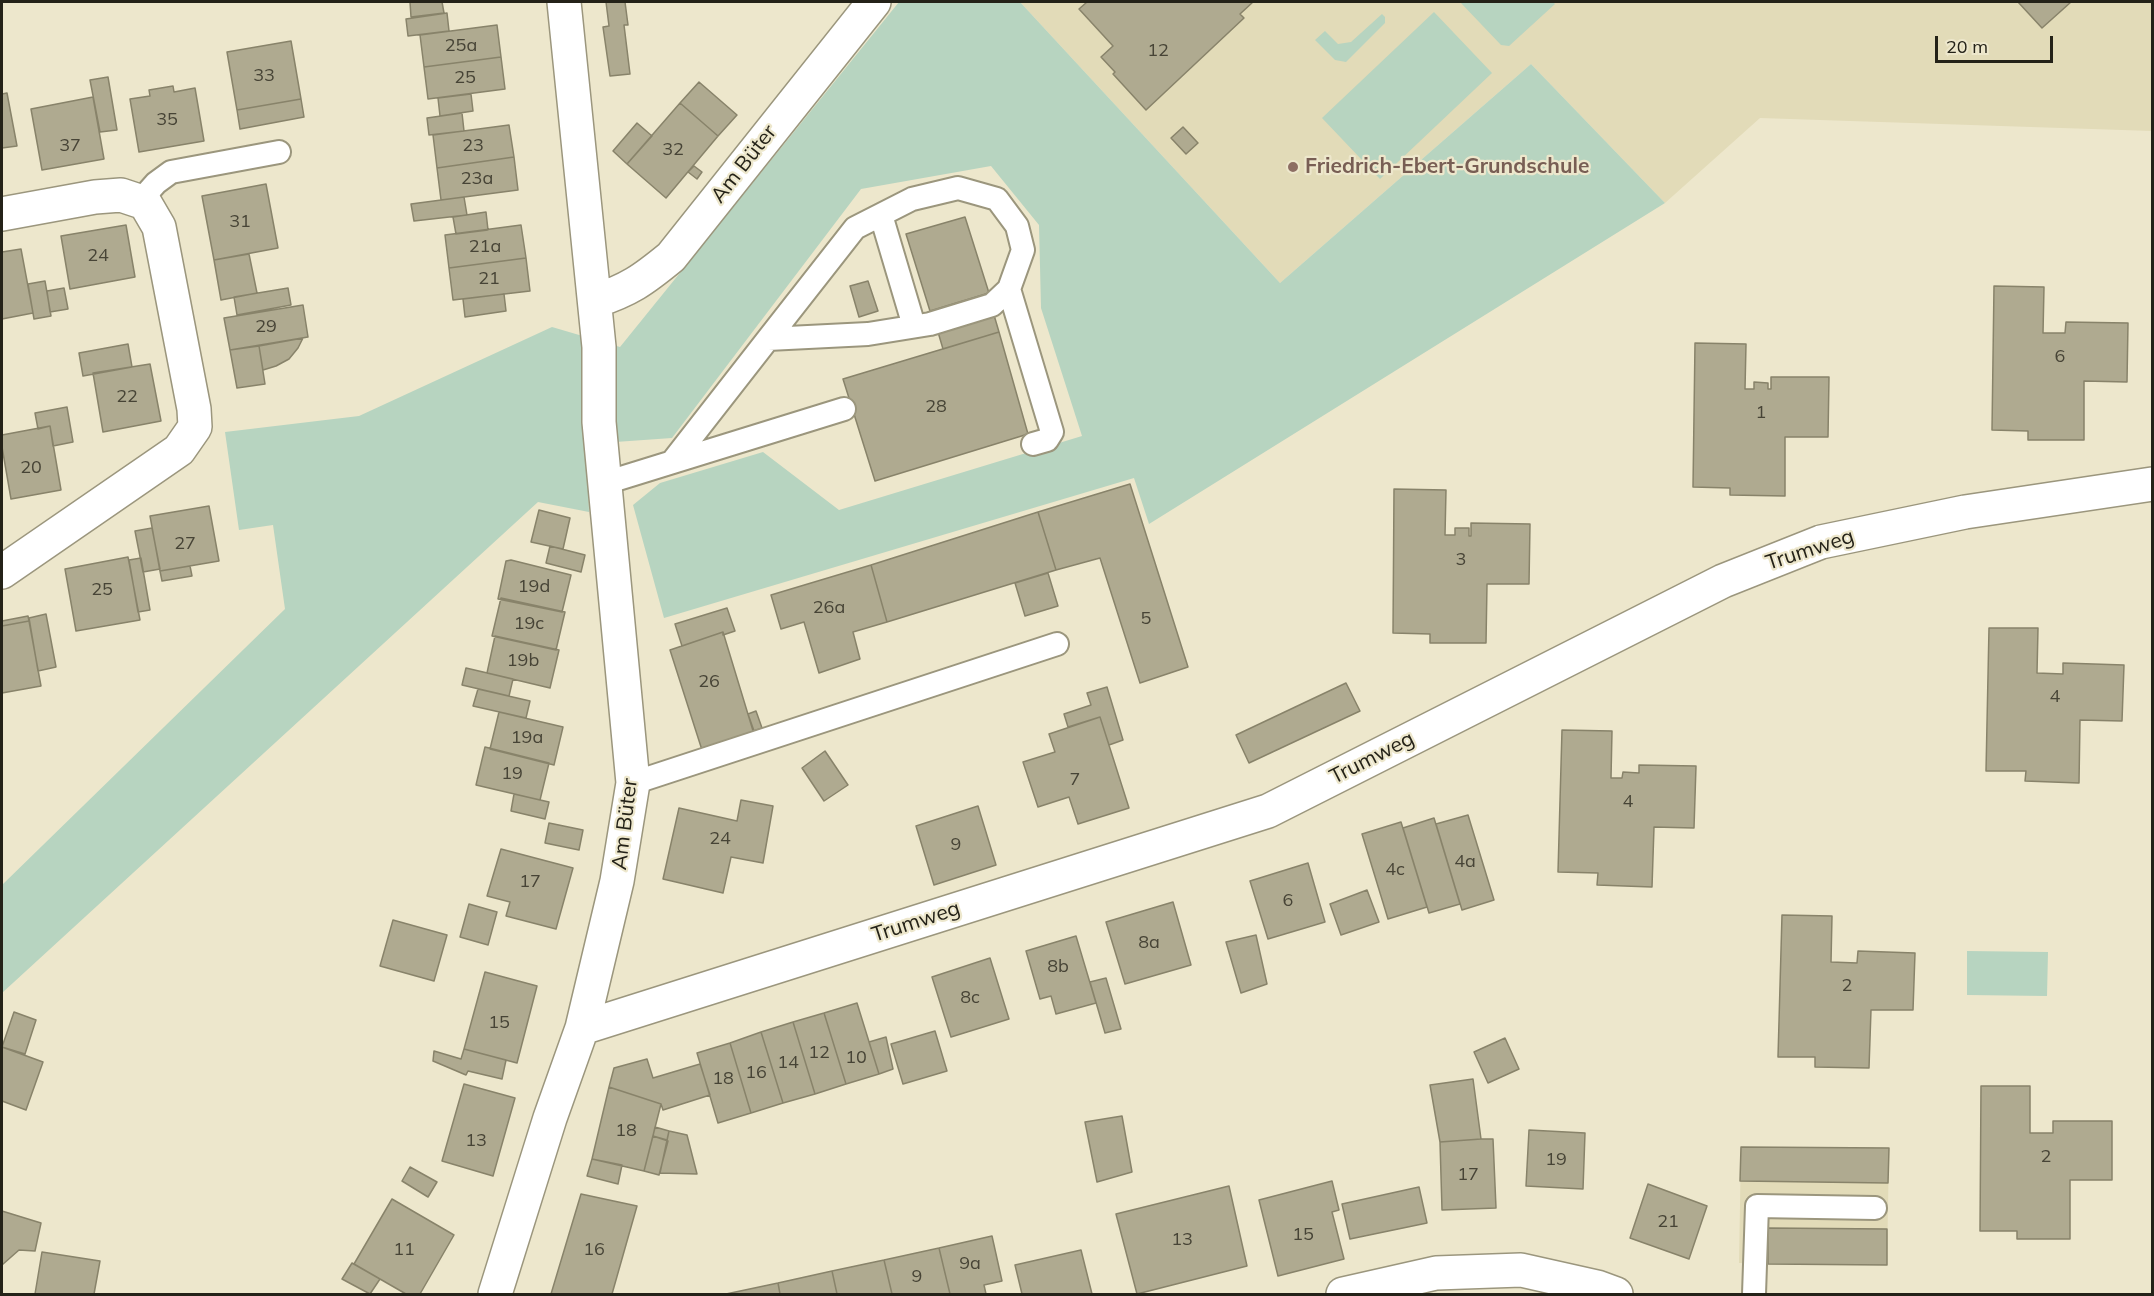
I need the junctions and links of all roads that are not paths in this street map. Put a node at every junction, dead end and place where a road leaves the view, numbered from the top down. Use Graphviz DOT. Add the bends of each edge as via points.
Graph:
graph roads {
  1 [pos="564,2"];
  2 [pos="874,2"];
  3 [pos="279,152"];
  4 [pos="140,201"];
  5 [pos="2,214"];
  6 [pos="881,215"];
  7 [pos="1009,289"];
  8 [pos="594,301"];
  9 [pos="914,326"];
  10 [pos="768,339"];
  11 [pos="844,409"];
  12 [pos="1033,444"];
  13 [pos="672,462"];
  14 [pos="605,483"];
  15 [pos="2152,484"];
  16 [pos="2,572"];
  17 [pos="1057,644"];
  18 [pos="633,783"];
  19 [pos="582,1028"];
  20 [pos="1875,1208"];
  21 [pos="495,1294"];
  22 [pos="1343,1294"];
  23 [pos="1616,1294"];
  24 [pos="1754,1294"];
  1 -- 8 [label="street, Am Büter"];
  2 -- 8 [label="street, Am Büter" via="670,257 642,281"];
  3 -- 4 [label="lane" via="171,172"];
  4 -- 5 [label="street" via="121,195 95,197"];
  4 -- 16 [label="street" via="159,227 195,427 179,450"];
  6 -- 7 [label="lane" via="912,199 958,188 997,199 1017,226 1023,250"];
  6 -- 9 [label="lane"];
  6 -- 10 [label="lane" via="855,228"];
  7 -- 9 [label="lane" via="992,305"];
  7 -- 12 [label="lane" via="1052,432 1047,440"];
  8 -- 14 [label="street, Am Büter" via="599,347 598,417"];
  9 -- 10 [label="lane" via="868,334"];
  10 -- 13 [label="lane"];
  11 -- 13 [label="lane"];
  13 -- 14 [label="lane"];
  14 -- 18 [label="street, Am Büter"];
  15 -- 19 [label="street, Trumweg" via="1965,512 1821,542 1723,581 1268,811"];
  17 -- 18 [label="lane"];
  18 -- 19 [label="street, Am Büter" via="617,881"];
  19 -- 21 [label="street, Am Büter"];
  20 -- 24 [label="lane" via="1757,1206"];
  22 -- 23 [label="street" via="1436,1273 1521,1270"];
}
